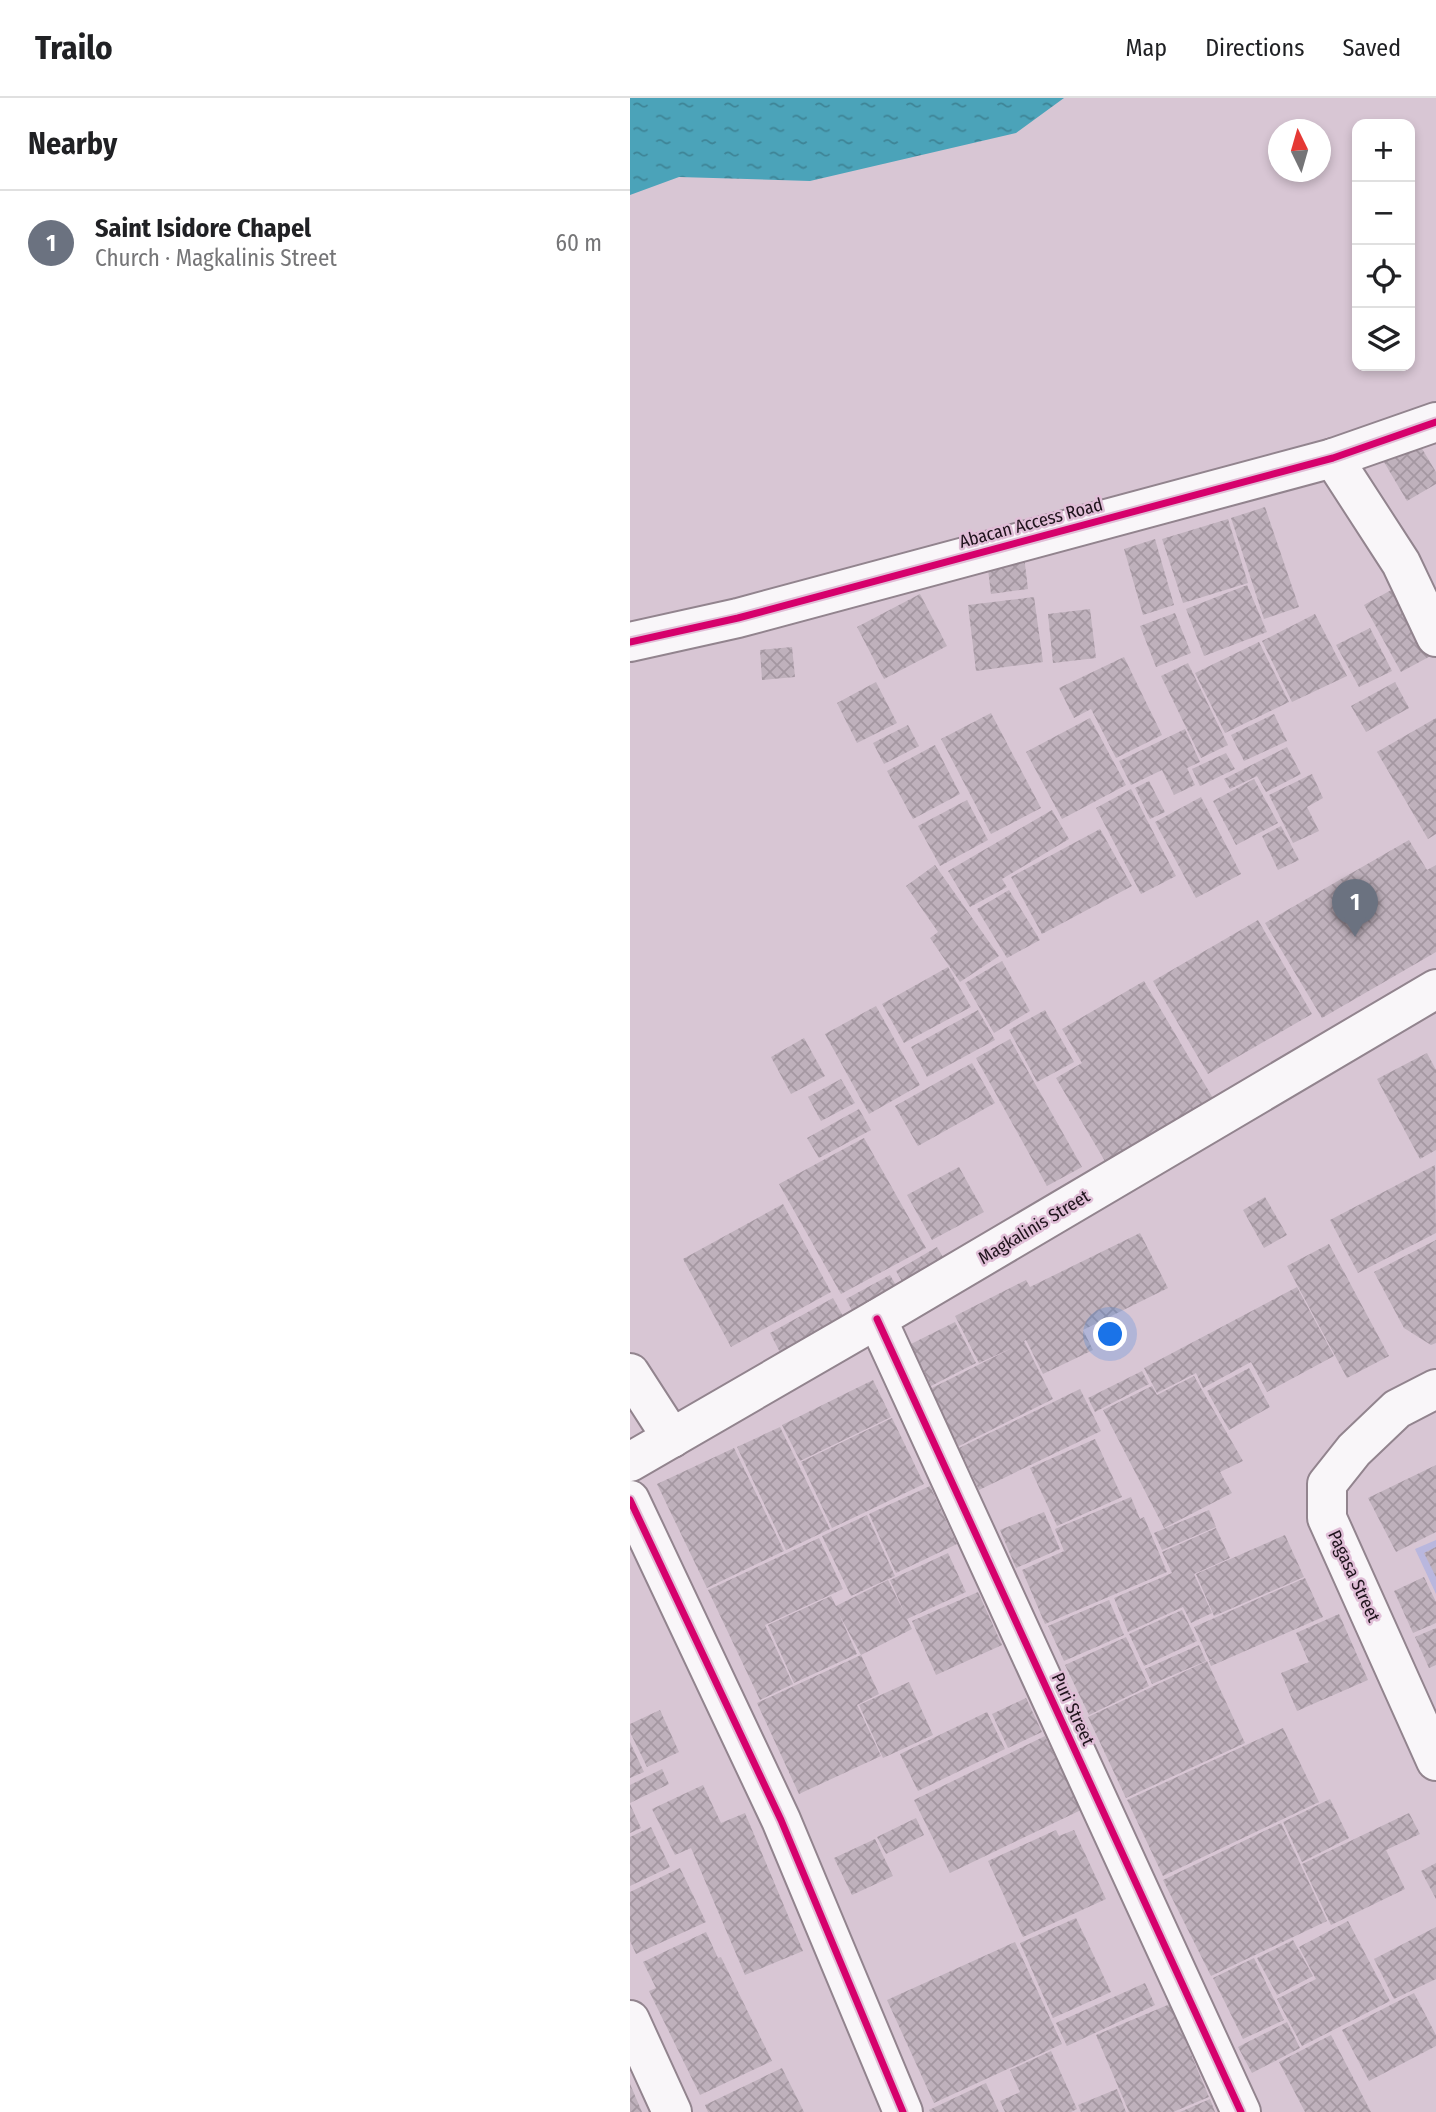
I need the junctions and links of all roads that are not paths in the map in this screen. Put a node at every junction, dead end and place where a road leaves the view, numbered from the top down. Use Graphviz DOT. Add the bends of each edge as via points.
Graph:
graph roads {
  1 [pos="1435,425"];
  2 [pos="1333,458"];
  3 [pos="1436,637"];
  4 [pos="630,642"];
  5 [pos="1436,989"];
  6 [pos="877,1319"];
  7 [pos="630,1373"];
  8 [pos="1436,1389"];
  9 [pos="672,1438"];
  10 [pos="630,1462"];
  11 [pos="630,1500"];
  12 [pos="1436,1761"];
  13 [pos="630,2020"];
  14 [pos="672,2112"];
  15 [pos="903,2112"];
  16 [pos="1241,2112"];
  1 -- 2 [label="street, Abacan Access Road"];
  2 -- 3 [label="street" via="1401,563"];
  2 -- 4 [label="street, Abacan Access Road" via="738,618"];
  5 -- 6 [label="street, Magkalinis Street"];
  6 -- 9 [label="street, Magkalinis Street"];
  6 -- 16 [label="street, Puri Street"];
  7 -- 9 [label="street"];
  8 -- 12 [label="street, Pagasa Street" via="1397,1409 1354,1450 1327,1484 1327,1518"];
  9 -- 10 [label="street, Magkalinis Street"];
  11 -- 15 [label="street" via="781,1820"];
  13 -- 14 [label="street"];
}
